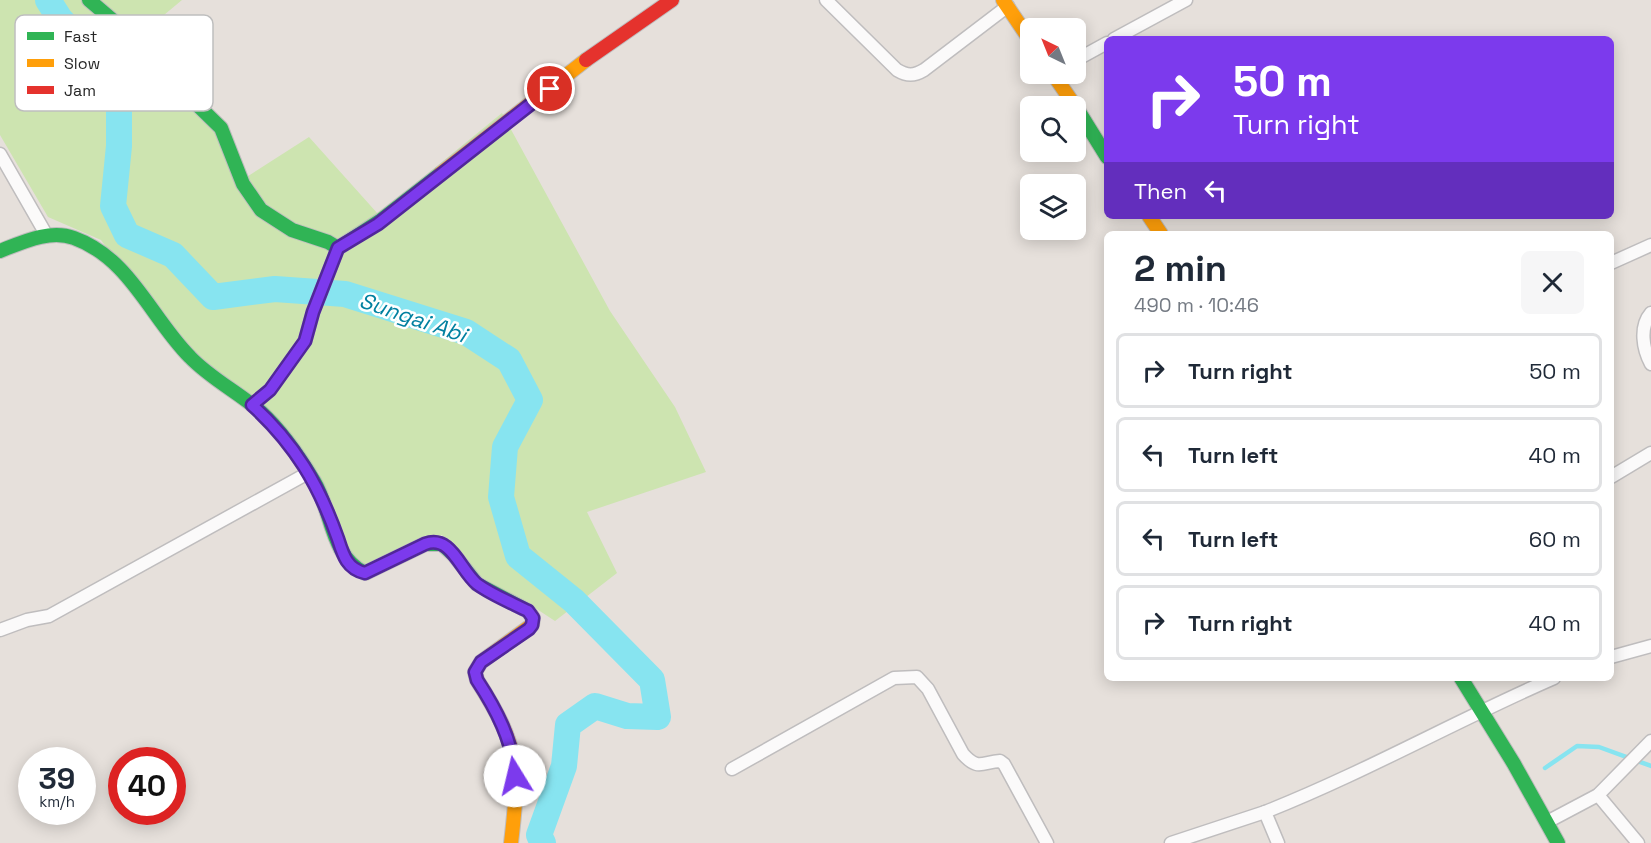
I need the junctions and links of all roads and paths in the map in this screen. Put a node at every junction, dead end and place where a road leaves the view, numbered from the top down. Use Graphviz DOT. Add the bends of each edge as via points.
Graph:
graph roads {
  1 [pos="89,0"];
  2 [pos="672,0"];
  3 [pos="826,0"];
  4 [pos="1186,0"];
  5 [pos="1005,3"];
  6 [pos="107,15"];
  7 [pos="1020,25"];
  8 [pos="1120,36"];
  9 [pos="1104,45"];
  10 [pos="1086,55"];
  11 [pos="204,111"];
  12 [pos="1086,124"];
  13 [pos="1104,152"];
  14 [pos="0,154"];
  15 [pos="47,236"];
  16 [pos="1651,245"];
  17 [pos="338,248"];
  18 [pos="0,251"];
  19 [pos="1614,262"];
  20 [pos="1651,313"];
  21 [pos="1651,364"];
  22 [pos="252,405"];
  23 [pos="1651,453"];
  24 [pos="308,473"];
  25 [pos="1614,475"];
  26 [pos="0,630"];
  27 [pos="1651,646"];
  28 [pos="1614,656"];
  29 [pos="1463,681"];
  30 [pos="1547,681"];
  31 [pos="1481,709"];
  32 [pos="1651,741"];
  33 [pos="732,769"];
  34 [pos="1598,795"];
  35 [pos="1265,812"];
  36 [pos="1547,822"];
  37 [pos="511,843"];
  38 [pos="1047,843"];
  39 [pos="1171,843"];
  40 [pos="1278,843"];
  41 [pos="1558,843"];
  42 [pos="1638,843"];
  1 -- 6 [label="street"];
  2 -- 17 [label="street" via="643,18 378,224"];
  3 -- 5 [label="street" via="897,70 910,75 924,70"];
  4 -- 8 [label="street"];
  5 -- 7 [label="street"];
  9 -- 10 [label="street"];
  11 -- 17 [label="street" via="221,128 243,184 261,210 292,230"];
  12 -- 13 [label="street"];
  14 -- 15 [label="street"];
  15 -- 18 [label="street"];
  15 -- 22 [label="street" via="74,238 102,251 202,371"];
  16 -- 19 [label="street"];
  17 -- 22 [label="street" via="305,341 270,390"];
  20 -- 21 [label="street" via="1643,332 1644,351"];
  22 -- 24 [label="street" via="282,435"];
  23 -- 25 [label="street"];
  24 -- 26 [label="street" via="49,616"];
  24 -- 37 [label="street" via="321,494 343,555 353,569 365,573 432,541 440,542 478,585 528,611 533,618 529,629 481,662 475,672 514,756 516,795"];
  27 -- 28 [label="street"];
  29 -- 31 [label="street"];
  30 -- 31 [label="street"];
  31 -- 35 [label="street" via="1341,780"];
  31 -- 36 [label="street"];
  32 -- 34 [label="street"];
  33 -- 38 [label="street" via="894,678 917,677 970,762 980,766 1000,761 1004,764"];
  34 -- 36 [label="street"];
  34 -- 42 [label="street"];
  35 -- 39 [label="street"];
  35 -- 40 [label="street"];
  36 -- 41 [label="street"];
}
